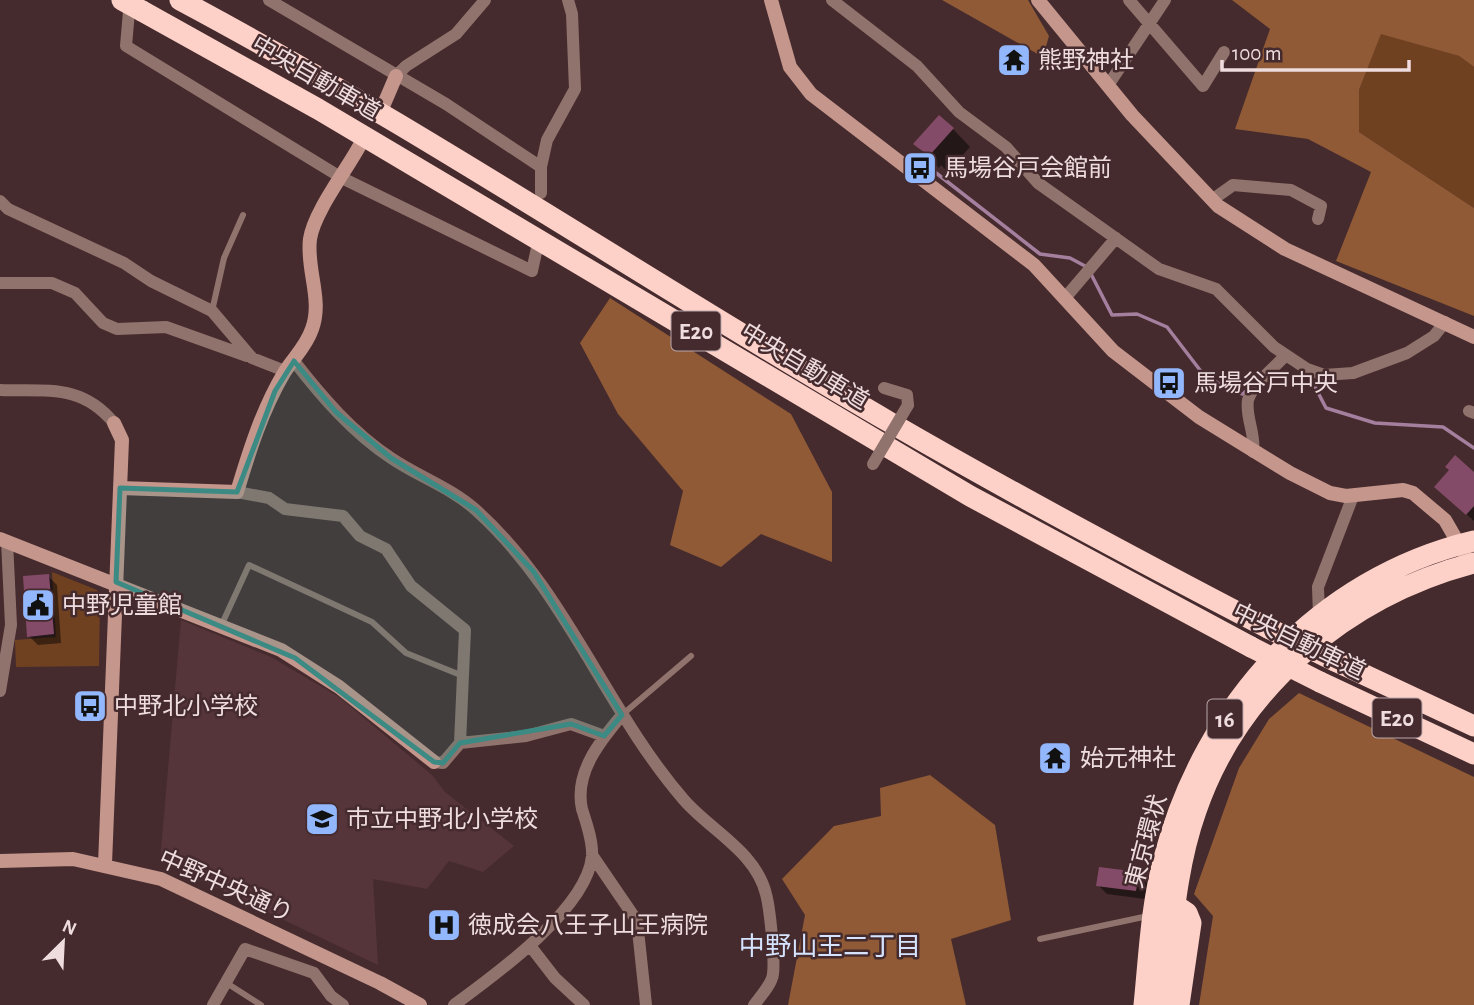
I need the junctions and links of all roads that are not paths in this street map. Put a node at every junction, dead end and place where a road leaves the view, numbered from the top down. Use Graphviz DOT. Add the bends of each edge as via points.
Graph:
graph roads {
  1 [pos="122,0"];
  2 [pos="180,0"];
  3 [pos="269,0"];
  4 [pos="485,0"];
  5 [pos="568,0"];
  6 [pos="771,0"];
  7 [pos="832,0"];
  8 [pos="1038,0"];
  9 [pos="1129,0"];
  10 [pos="1165,0"];
  11 [pos="136,6"];
  12 [pos="1150,24"];
  13 [pos="1224,52"];
  14 [pos="396,76"];
  15 [pos="1109,84"];
  16 [pos="384,104"];
  17 [pos="360,145"];
  18 [pos="541,167"];
  19 [pos="342,178"];
  20 [pos="541,193"];
  21 [pos="1212,200"];
  22 [pos="0,201"];
  23 [pos="243,215"];
  24 [pos="1318,219"];
  25 [pos="1116,238"];
  26 [pos="537,248"];
  27 [pos="0,283"];
  28 [pos="1065,298"];
  29 [pos="212,311"];
  30 [pos="1444,322"];
  31 [pos="1474,337"];
  32 [pos="1285,356"];
  33 [pos="251,358"];
  34 [pos="289,366"];
  35 [pos="884,388"];
  36 [pos="0,390"];
  37 [pos="114,422"];
  38 [pos="1253,452"];
  39 [pos="873,464"];
  40 [pos="120,488"];
  41 [pos="237,492"];
  42 [pos="1353,496"];
  43 [pos="4,540"];
  44 [pos="1469,553"];
  45 [pos="116,582"];
  46 [pos="1319,615"];
  47 [pos="221,626"];
  48 [pos="691,656"];
  49 [pos="464,677"];
  50 [pos="0,691"];
  51 [pos="622,715"];
  52 [pos="1474,726"];
  53 [pos="604,736"];
  54 [pos="460,743"];
  55 [pos="1474,754"];
  56 [pos="434,762"];
  57 [pos="592,855"];
  58 [pos="0,861"];
  59 [pos="105,864"];
  60 [pos="1167,915"];
  61 [pos="1040,939"];
  62 [pos="531,947"];
  63 [pos="225,982"];
  64 [pos="214,1005"];
  65 [pos="261,1005"];
  66 [pos="343,1005"];
  67 [pos="420,1005"];
  68 [pos="454,1005"];
  69 [pos="584,1005"];
  70 [pos="646,1005"];
  71 [pos="754,1005"];
  72 [pos="1144,1005"];
  73 [pos="1163,1005"];
  74 [pos="1179,1005"];
  1 -- 11 [label="highway, 中央自動車道 / E20, bridge"];
  2 -- 52 [label="highway, 中央自動車道 / E20, bridge" via="324,80 890,423 1086,533 1268,628"];
  3 -- 14 [label="street"];
  4 -- 14 [label="street" via="456,34"];
  5 -- 18 [label="street" via="575,89 547,140"];
  6 -- 28 [label="street" via="790,67 811,94 1034,265"];
  7 -- 25 [label="street" via="917,66 959,112 1006,147 1038,183"];
  8 -- 15 [label="street"];
  9 -- 12 [label="street"];
  10 -- 12 [label="street"];
  11 -- 19 [label="street" via="126,46"];
  11 -- 55 [label="highway, 中央自動車道 / E20, bridge" via="970,496 1251,648"];
  12 -- 13 [label="street" via="1203,86"];
  12 -- 15 [label="street"];
  14 -- 16 [label="street"];
  14 -- 18 [label="street"];
  15 -- 21 [label="street"];
  17 -- 19 [label="street"];
  18 -- 20 [label="street"];
  19 -- 26 [label="street" via="532,271"];
  19 -- 34 [label="street" via="312,230 309,251 315,317 304,349"];
  21 -- 24 [label="street" via="1233,185 1291,190 1321,206"];
  21 -- 30 [label="street" via="1285,249"];
  22 -- 29 [label="street"];
  23 -- 29 [label="lane" via="224,258"];
  25 -- 28 [label="street"];
  25 -- 32 [label="street" via="1158,269 1216,289"];
  27 -- 33 [label="street" via="52,283 75,293 103,323 117,329 166,327"];
  28 -- 38 [label="street" via="1119,356"];
  29 -- 33 [label="street"];
  30 -- 31 [label="street"];
  30 -- 32 [label="street" via="1434,336 1407,353 1353,373 1315,373"];
  32 -- 38 [label="street" via="1248,402"];
  33 -- 34 [label="street"];
  34 -- 41 [label="street" via="259,426"];
  34 -- 51 [label="street" via="391,458 444,487 502,536 534,572"];
  35 -- 39 [label="street, bridge" via="907,395 908,405"];
  36 -- 37 [label="street" via="82,396"];
  37 -- 40 [label="street" via="122,440"];
  38 -- 42 [label="street" via="1322,489"];
  40 -- 41 [label="street"];
  40 -- 45 [label="street"];
  41 -- 49 [label="street" via="269,498 285,509 343,516 360,536 386,549 411,586 465,630"];
  42 -- 44 [label="street" via="1385,490 1413,494 1445,520"];
  42 -- 46 [label="street" via="1318,587"];
  43 -- 45 [label="street"];
  43 -- 50 [label="street" via="11,625"];
  44 -- 46 [label="highway, 東京環状 / 16" via="1389,571"];
  44 -- 60 [label="highway, 東京環状 / 16" via="1353,615 1299,655 1265,691 1232,737 1200,799"];
  45 -- 47 [label="street"];
  45 -- 59 [label="street"];
  46 -- 60 [label="highway, 東京環状 / 16" via="1251,684 1205,752 1172,829 1160,873"];
  47 -- 49 [label="lane" via="249,565 372,622 406,653"];
  47 -- 56 [label="street" via="281,650 318,672"];
  48 -- 51 [label="lane"];
  49 -- 54 [label="street"];
  51 -- 53 [label="street"];
  51 -- 71 [label="street" via="684,800 749,861 766,893 774,976"];
  53 -- 54 [label="street" via="571,723 526,736"];
  53 -- 57 [label="street" via="579,790"];
  54 -- 56 [label="street" via="443,763"];
  57 -- 62 [label="street" via="576,894"];
  57 -- 70 [label="street" via="637,922"];
  58 -- 59 [label="street, 中野中央通り" via="73,859"];
  59 -- 67 [label="street, 中野中央通り" via="186,888"];
  60 -- 61 [label="lane"];
  60 -- 72 [label="highway, 東京環状 / 16"];
  60 -- 73 [label="highway, 東京環状 / 16"];
  60 -- 74 [label="highway" via="1184,910 1190,919"];
  62 -- 68 [label="street"];
  62 -- 69 [label="street"];
  63 -- 64 [label="street"];
  63 -- 65 [label="lane"];
  63 -- 66 [label="street" via="245,950 314,973"];
}
